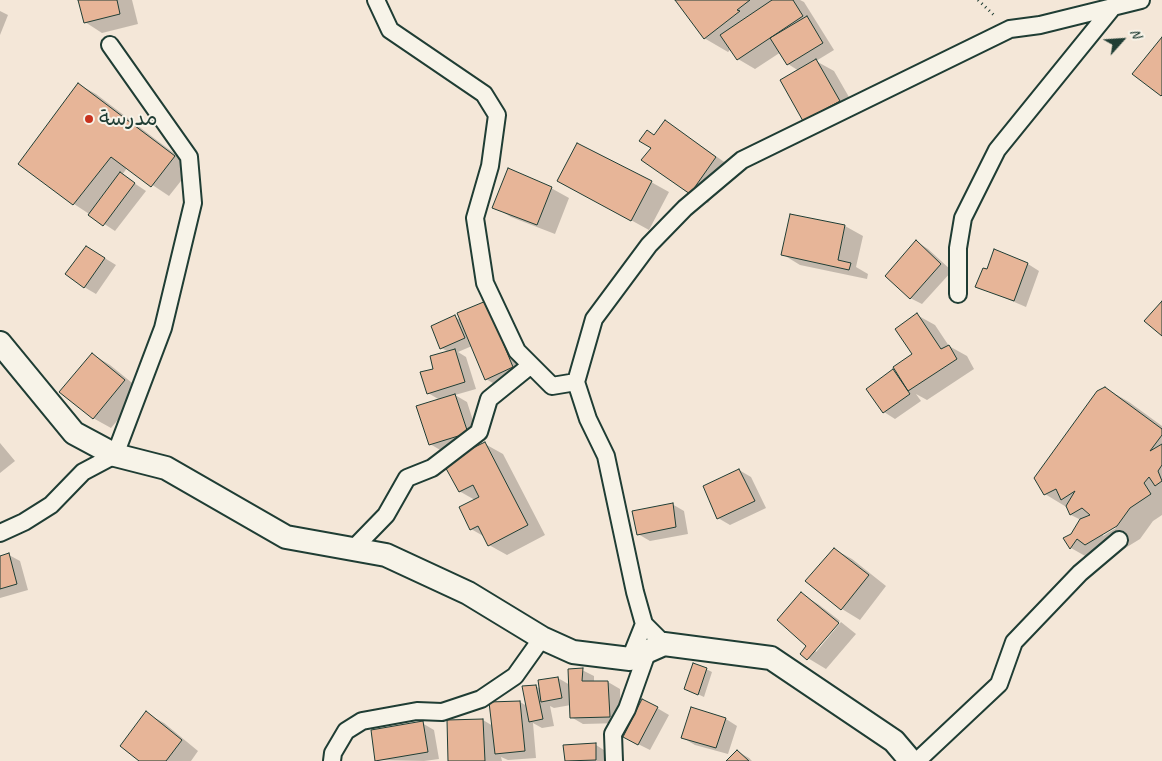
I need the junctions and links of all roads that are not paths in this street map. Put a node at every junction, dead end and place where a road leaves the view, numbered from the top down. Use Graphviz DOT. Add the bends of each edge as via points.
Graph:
graph roads {
  1 [pos="376,0"];
  2 [pos="1141,0"];
  3 [pos="1113,7"];
  4 [pos="110,45"];
  5 [pos="958,294"];
  6 [pos="0,343"];
  7 [pos="531,365"];
  8 [pos="576,382"];
  9 [pos="115,455"];
  10 [pos="0,533"];
  11 [pos="1119,540"];
  12 [pos="353,549"];
  13 [pos="644,624"];
  14 [pos="542,638"];
  15 [pos="647,651"];
  16 [pos="332,761"];
  17 [pos="614,761"];
  18 [pos="910,761"];
  19 [pos="917,761"];
  1 -- 7 [label="street" via="390,30 484,94 497,115 490,166 475,218 485,283 517,351"];
  2 -- 3 [label="street"];
  3 -- 5 [label="street" via="997,150 962,218"];
  3 -- 8 [label="street" via="1010,29 742,160 685,208 649,245 594,319"];
  4 -- 9 [label="street" via="188,157 193,202 162,328"];
  6 -- 9 [label="street" via="74,433"];
  7 -- 8 [label="street" via="552,386"];
  7 -- 12 [label="street" via="489,399 479,432 432,468 407,478 386,515"];
  8 -- 13 [label="street" via="588,419 606,456"];
  9 -- 10 [label="street" via="83,472 50,504 24,522"];
  9 -- 12 [label="street" via="166,468 286,537"];
  11 -- 19 [label="street" via="1080,573 1014,642 999,684"];
  12 -- 14 [label="street" via="386,555 468,593"];
  13 -- 15 [label="street"];
  13 -- 15 [label="street"];
  14 -- 15 [label="street" via="573,652"];
  14 -- 16 [label="street" via="515,676 481,699 442,712 417,711 362,721 346,731 332,753"];
  15 -- 17 [label="street" via="627,709 613,734"];
  15 -- 18 [label="street" via="771,658 894,741"];
}
